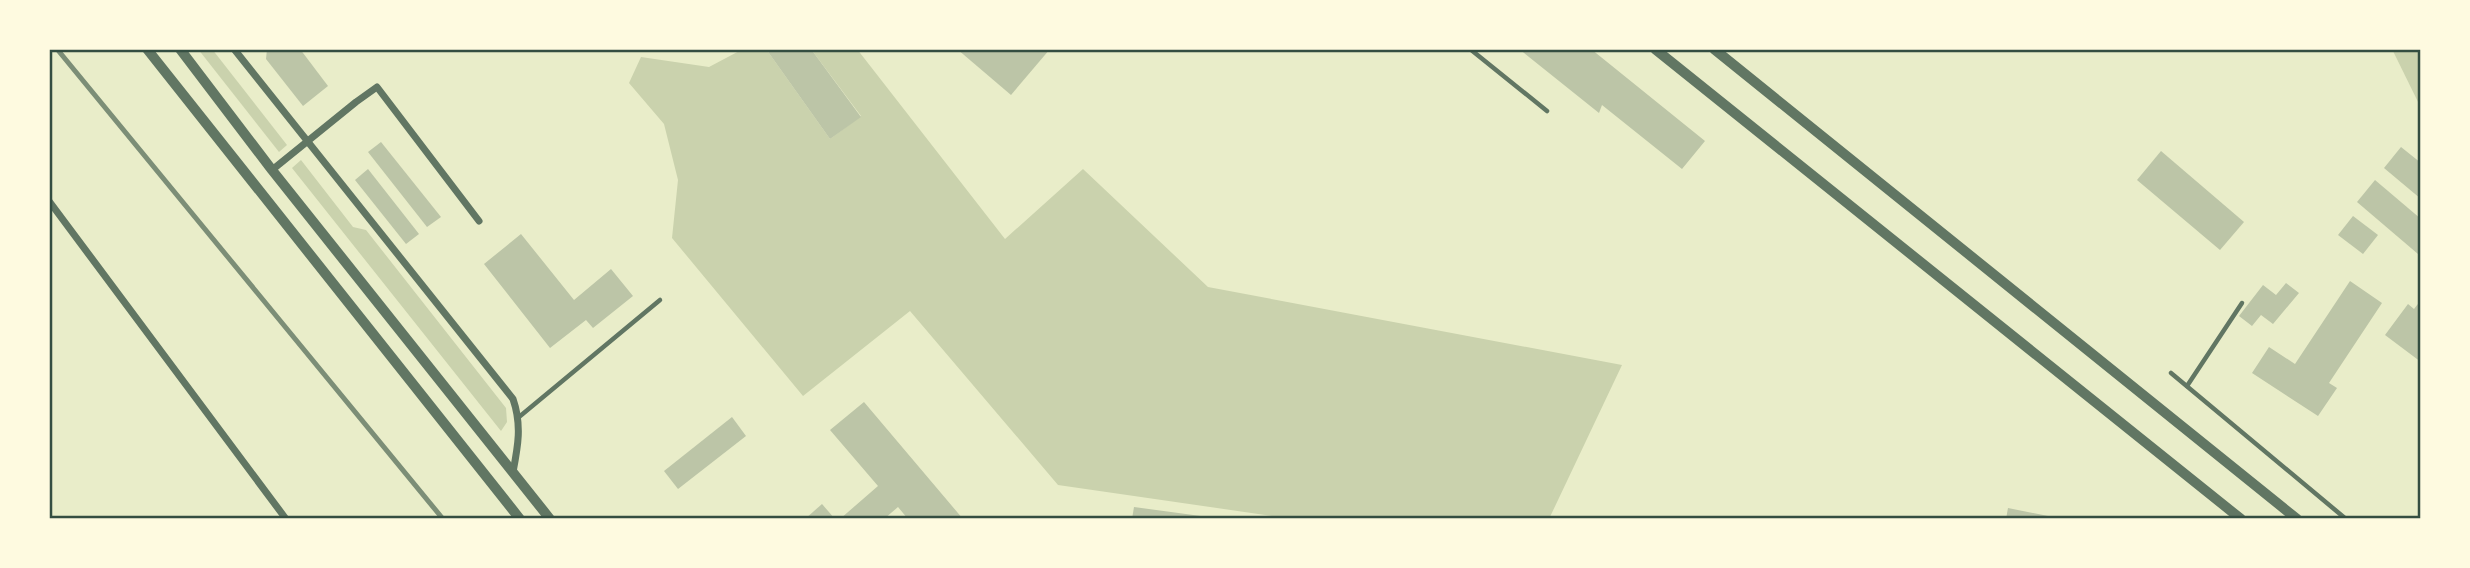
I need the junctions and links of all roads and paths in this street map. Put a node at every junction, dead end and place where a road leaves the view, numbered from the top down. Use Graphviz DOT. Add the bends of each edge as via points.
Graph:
graph roads {
  1 [pos="147,49"];
  2 [pos="180,49"];
  3 [pos="234,49"];
  4 [pos="1471,49"];
  5 [pos="1655,49"];
  6 [pos="1713,49"];
  7 [pos="1547,111"];
  8 [pos="308,142"];
  9 [pos="272,170"];
  10 [pos="49,201"];
  11 [pos="479,221"];
  12 [pos="660,300"];
  13 [pos="2242,303"];
  14 [pos="2171,373"];
  15 [pos="2188,386"];
  16 [pos="519,417"];
  17 [pos="513,472"];
  18 [pos="286,519"];
  19 [pos="520,519"];
  20 [pos="550,519"];
  21 [pos="2241,519"];
  22 [pos="2297,519"];
  23 [pos="2346,519"];
  1 -- 19 [label="street"];
  2 -- 9 [label="street"];
  3 -- 8 [label="street"];
  4 -- 7 [label="lane"];
  5 -- 21 [label="street"];
  6 -- 22 [label="street"];
  8 -- 9 [label="street"];
  8 -- 11 [label="street" via="377,87"];
  8 -- 16 [label="street" via="513,399"];
  9 -- 17 [label="street"];
  10 -- 18 [label="street"];
  12 -- 16 [label="lane"];
  13 -- 15 [label="lane"];
  14 -- 15 [label="lane"];
  15 -- 23 [label="lane"];
  16 -- 17 [label="street"];
  17 -- 20 [label="street"];
}
